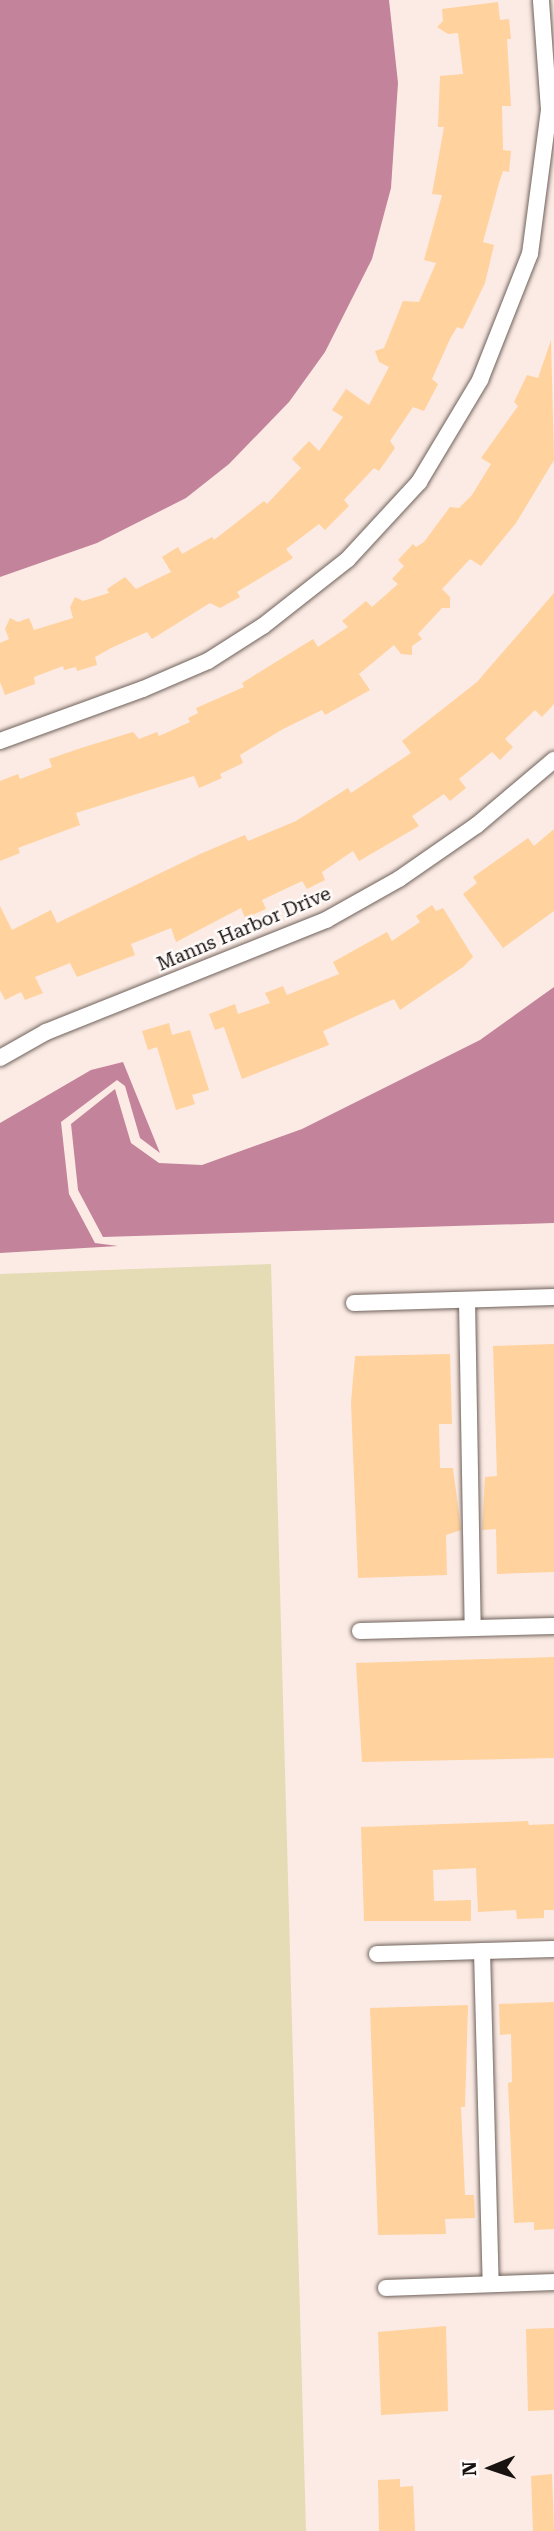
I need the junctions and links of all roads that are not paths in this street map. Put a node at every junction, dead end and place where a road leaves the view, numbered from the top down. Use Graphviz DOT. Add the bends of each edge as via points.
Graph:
graph roads {
  1 [pos="541,0"];
  2 [pos="0,741"];
  3 [pos="554,760"];
  4 [pos="0,1058"];
  5 [pos="554,1297"];
  6 [pos="467,1300"];
  7 [pos="354,1303"];
  8 [pos="554,1626"];
  9 [pos="473,1628"];
  10 [pos="360,1631"];
  11 [pos="554,1950"];
  12 [pos="482,1951"];
  13 [pos="376,1954"];
  14 [pos="554,2282"];
  15 [pos="491,2284"];
  16 [pos="386,2288"];
  1 -- 2 [label="street" via="549,110 530,254 481,380 419,482 348,559 263,626 208,661 143,690"];
  3 -- 4 [label="street, Manns Harbor Drive" via="477,825 399,879 326,920 46,1032"];
  5 -- 6 [label="street"];
  6 -- 7 [label="street"];
  6 -- 9 [label="street"];
  8 -- 9 [label="street"];
  9 -- 10 [label="street"];
  11 -- 12 [label="street"];
  12 -- 13 [label="street"];
  12 -- 15 [label="street"];
  14 -- 15 [label="street"];
  15 -- 16 [label="street"];
}
